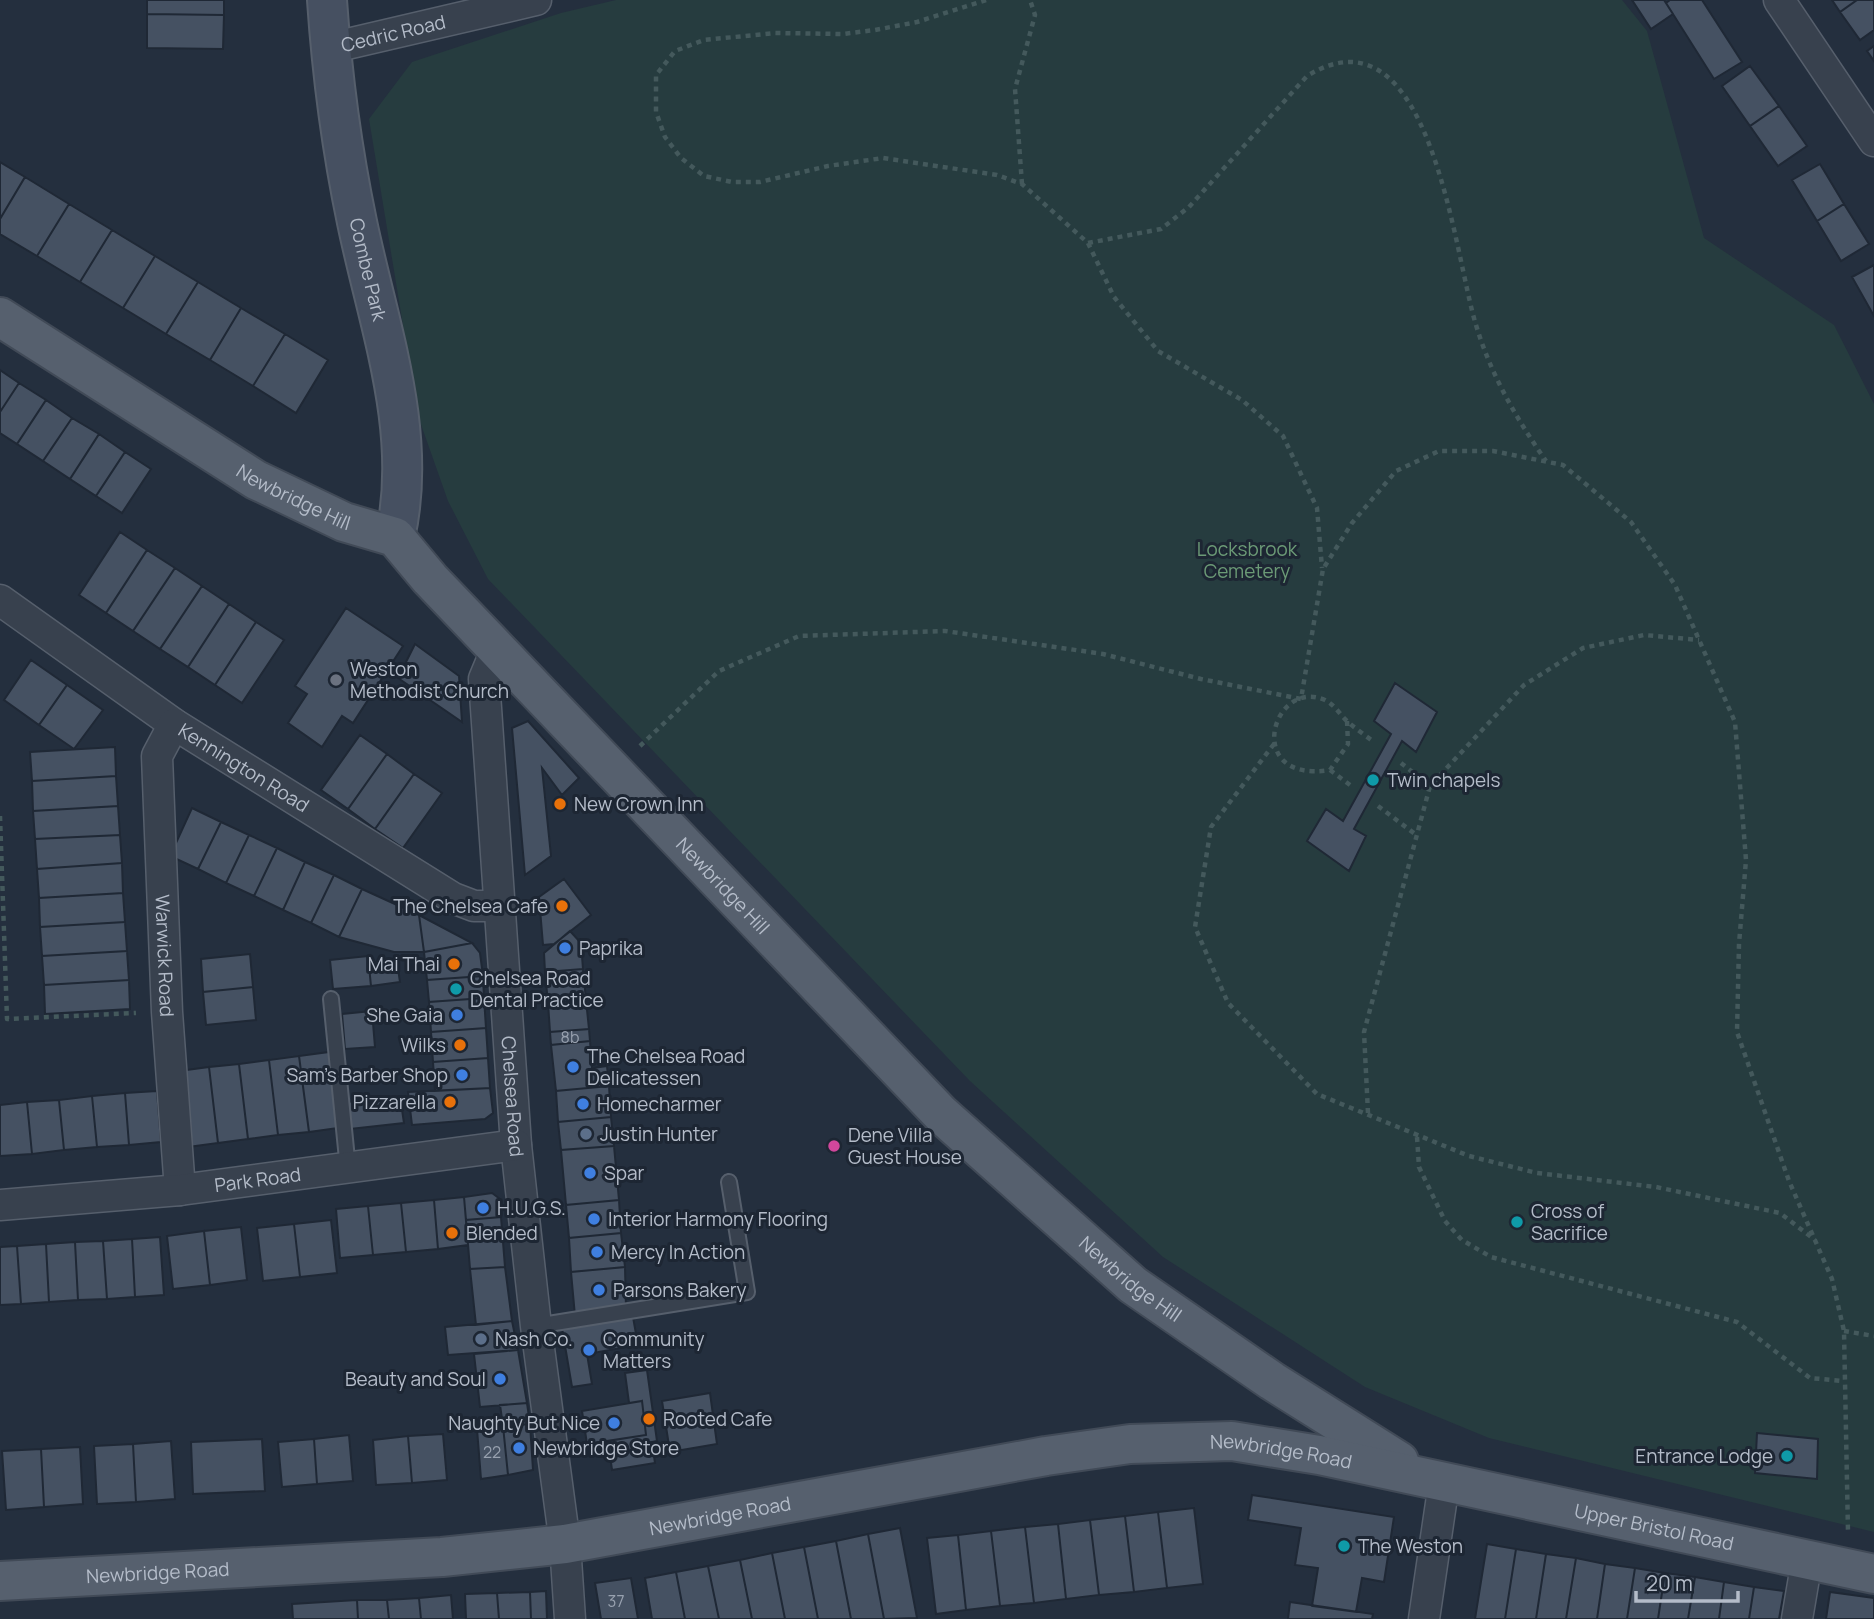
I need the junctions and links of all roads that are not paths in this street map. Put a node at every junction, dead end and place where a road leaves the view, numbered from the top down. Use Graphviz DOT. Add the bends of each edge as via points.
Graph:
graph roads {
  1 [pos="327,0"];
  2 [pos="536,0"];
  3 [pos="1779,0"];
  4 [pos="330,48"];
  5 [pos="1874,141"];
  6 [pos="0,317"];
  7 [pos="395,537"];
  8 [pos="0,600"];
  9 [pos="497,648"];
  10 [pos="174,724"];
  11 [pos="501,906"];
  12 [pos="331,999"];
  13 [pos="516,1145"];
  14 [pos="348,1169"];
  15 [pos="729,1182"];
  16 [pos="180,1190"];
  17 [pos="0,1205"];
  18 [pos="536,1326"];
  19 [pos="1440,1481"];
  20 [pos="565,1544"];
  21 [pos="1841,1567"];
  22 [pos="0,1581"];
  23 [pos="570,1619"];
  24 [pos="1424,1619"];
  25 [pos="1797,1619"];
  1 -- 4 [label="street, Combe Park"];
  2 -- 4 [label="street, Cedric Road"];
  3 -- 5 [label="street"];
  4 -- 7 [label="street, Combe Park" via="356,219 404,450 403,502"];
  6 -- 7 [label="main road, Newbridge Hill" via="256,480 344,522"];
  7 -- 9 [label="main road, Newbridge Hill"];
  8 -- 10 [label="street, Kennington Road"];
  9 -- 11 [label="street, Chelsea Road" via="484,679"];
  9 -- 19 [label="main road, Newbridge Hill" via="941,1114 1133,1285 1370,1446"];
  10 -- 11 [label="street, Kennington Road" via="453,898 474,906"];
  10 -- 16 [label="street, Warwick Road" via="157,756 167,1012"];
  11 -- 13 [label="street, Chelsea Road"];
  12 -- 14 [label="lane"];
  13 -- 14 [label="street, Park Road"];
  13 -- 18 [label="street, Chelsea Road"];
  14 -- 16 [label="street, Park Road"];
  15 -- 18 [label="lane" via="747,1292"];
  16 -- 17 [label="street, Park Road"];
  18 -- 20 [label="street, Chelsea Road"];
  19 -- 20 [label="main road, Newbridge Road" via="1232,1441 1130,1444"];
  19 -- 21 [label="main road, Upper Bristol Road"];
  19 -- 24 [label="street"];
  20 -- 22 [label="main road, Newbridge Road" via="442,1557"];
  20 -- 23 [label="street, Chelsea Road"];
  21 -- 25 [label="street"];
}
